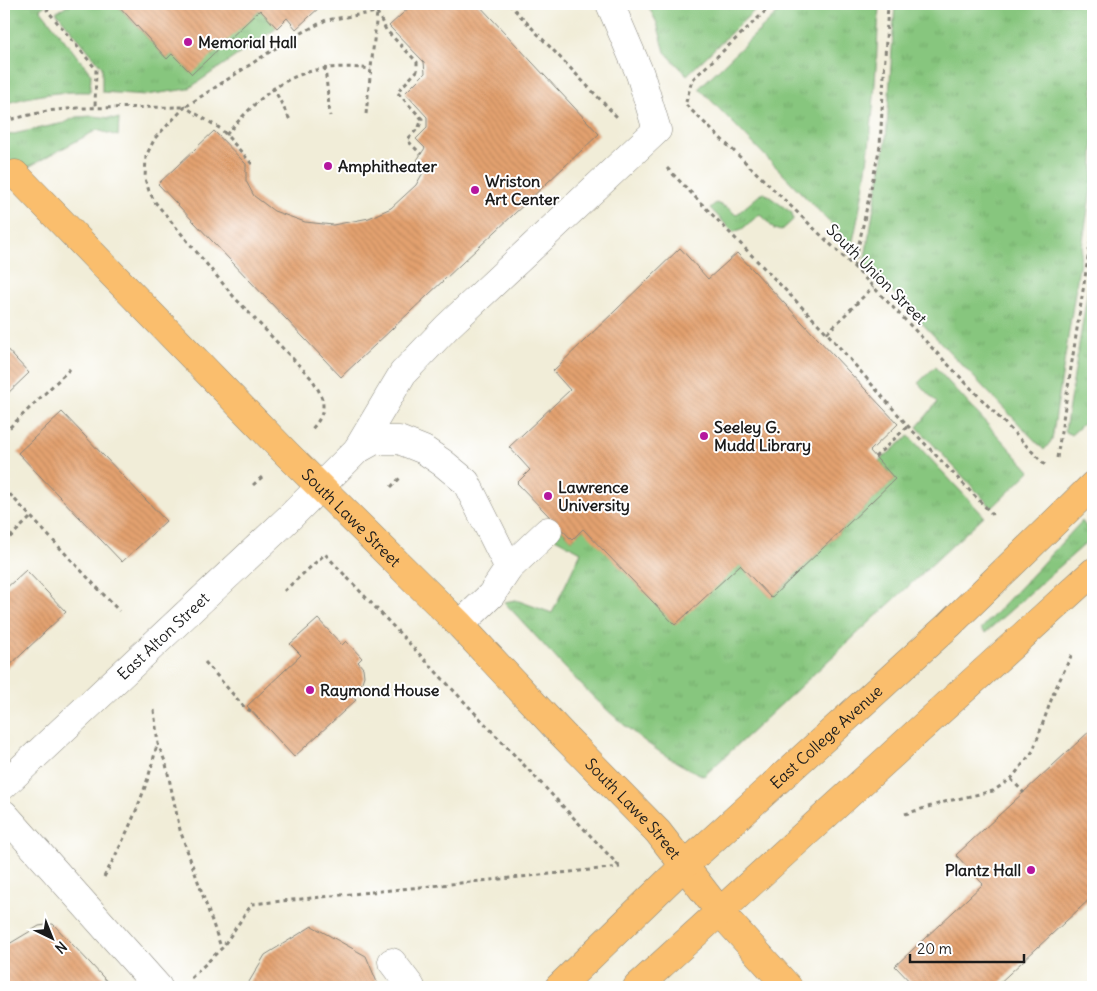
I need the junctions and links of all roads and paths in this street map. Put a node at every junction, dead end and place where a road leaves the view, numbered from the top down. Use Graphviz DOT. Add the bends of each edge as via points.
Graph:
graph roads {
  1 [pos="56,4"];
  2 [pos="386,4"];
  3 [pos="509,4"];
  4 [pos="610,4"];
  5 [pos="773,4"];
  6 [pos="888,4"];
  7 [pos="377,12"];
  8 [pos="325,66"];
  9 [pos="371,69"];
  10 [pos="273,87"];
  11 [pos="185,107"];
  12 [pos="95,108"];
  13 [pos="366,114"];
  14 [pos="330,116"];
  15 [pos="290,120"];
  16 [pos="4,121"];
  17 [pos="226,134"];
  18 [pos="643,144"];
  19 [pos="421,154"];
  20 [pos="252,164"];
  21 [pos="15,174"];
  22 [pos="1093,226"];
  23 [pos="854,268"];
  24 [pos="873,288"];
  25 [pos="827,332"];
  26 [pos="71,368"];
  27 [pos="314,426"];
  28 [pos="908,426"];
  29 [pos="4,433"];
  30 [pos="357,450"];
  31 [pos="875,456"];
  32 [pos="1057,458"];
  33 [pos="1047,467"];
  34 [pos="1093,484"];
  35 [pos="320,487"];
  36 [pos="4,488"];
  37 [pos="994,516"];
  38 [pos="30,518"];
  39 [pos="548,531"];
  40 [pos="4,543"];
  41 [pos="509,568"];
  42 [pos="1093,572"];
  43 [pos="284,591"];
  44 [pos="119,611"];
  45 [pos="460,625"];
  46 [pos="1072,654"];
  47 [pos="205,662"];
  48 [pos="154,710"];
  49 [pos="251,711"];
  50 [pos="158,744"];
  51 [pos="1011,779"];
  52 [pos="4,786"];
  53 [pos="1024,792"];
  54 [pos="4,814"];
  55 [pos="905,814"];
  56 [pos="685,865"];
  57 [pos="87,907"];
  58 [pos="720,912"];
  59 [pos="222,948"];
  60 [pos="392,962"];
  61 [pos="184,982"];
  62 [pos="158,987"];
  63 [pos="411,987"];
  64 [pos="559,987"];
  65 [pos="637,987"];
  66 [pos="788,987"];
  1 -- 12 [label="path" via="47,10 96,69"];
  2 -- 7 [label="path"];
  3 -- 18 [label="path"];
  4 -- 18 [label="street" via="640,74 657,130"];
  5 -- 23 [label="path, South Union Street" via="692,80 685,104"];
  6 -- 23 [label="path" via="880,146"];
  7 -- 9 [label="path"];
  7 -- 11 [label="path" via="326,20 285,42"];
  7 -- 19 [label="path" via="386,30 417,62 417,71 397,92 422,119 407,140"];
  8 -- 9 [label="path"];
  8 -- 10 [label="path"];
  8 -- 14 [label="path"];
  9 -- 13 [label="path"];
  10 -- 15 [label="path"];
  10 -- 17 [label="path"];
  11 -- 12 [label="path"];
  11 -- 17 [label="path"];
  11 -- 27 [label="path" via="155,138 146,156 145,179 149,191 234,297 312,378 324,407"];
  12 -- 16 [label="path" via="47,111"];
  17 -- 20 [label="path"];
  18 -- 25 [label="path"];
  18 -- 30 [label="street" via="403,373"];
  21 -- 35 [label="main road, South Lawe Street"];
  22 -- 32 [label="path"];
  23 -- 24 [label="path, South Union Street"];
  24 -- 25 [label="path"];
  24 -- 33 [label="path, South Union Street"];
  25 -- 28 [label="path"];
  26 -- 29 [label="path"];
  28 -- 31 [label="path"];
  28 -- 37 [label="path"];
  30 -- 35 [label="street, East Alton Street"];
  30 -- 41 [label="street" via="375,440 399,440 443,462 466,482"];
  34 -- 56 [label="main road, East College Avenue" via="949,625"];
  35 -- 45 [label="main road, South Lawe Street"];
  35 -- 52 [label="street, East Alton Street"];
  36 -- 38 [label="path"];
  38 -- 40 [label="path"];
  38 -- 44 [label="path"];
  39 -- 41 [label="street"];
  41 -- 45 [label="street" via="491,596"];
  42 -- 58 [label="main road"];
  43 -- 59 [label="path" via="325,554 620,867 252,904"];
  45 -- 56 [label="main road, South Lawe Street" via="658,832"];
  46 -- 51 [label="path" via="1054,692 1034,751"];
  47 -- 49 [label="path"];
  48 -- 50 [label="path"];
  50 -- 57 [label="path" via="146,787 119,851"];
  50 -- 59 [label="path" via="166,764 180,830"];
  51 -- 53 [label="path"];
  51 -- 55 [label="path" via="993,791"];
  54 -- 57 [label="street"];
  56 -- 58 [label="main road, South Lawe Street"];
  56 -- 64 [label="main road, East College Avenue"];
  57 -- 62 [label="street"];
  58 -- 65 [label="main road"];
  58 -- 66 [label="main road, South Lawe Street"];
  59 -- 61 [label="path"];
  60 -- 63 [label="street"];
}
